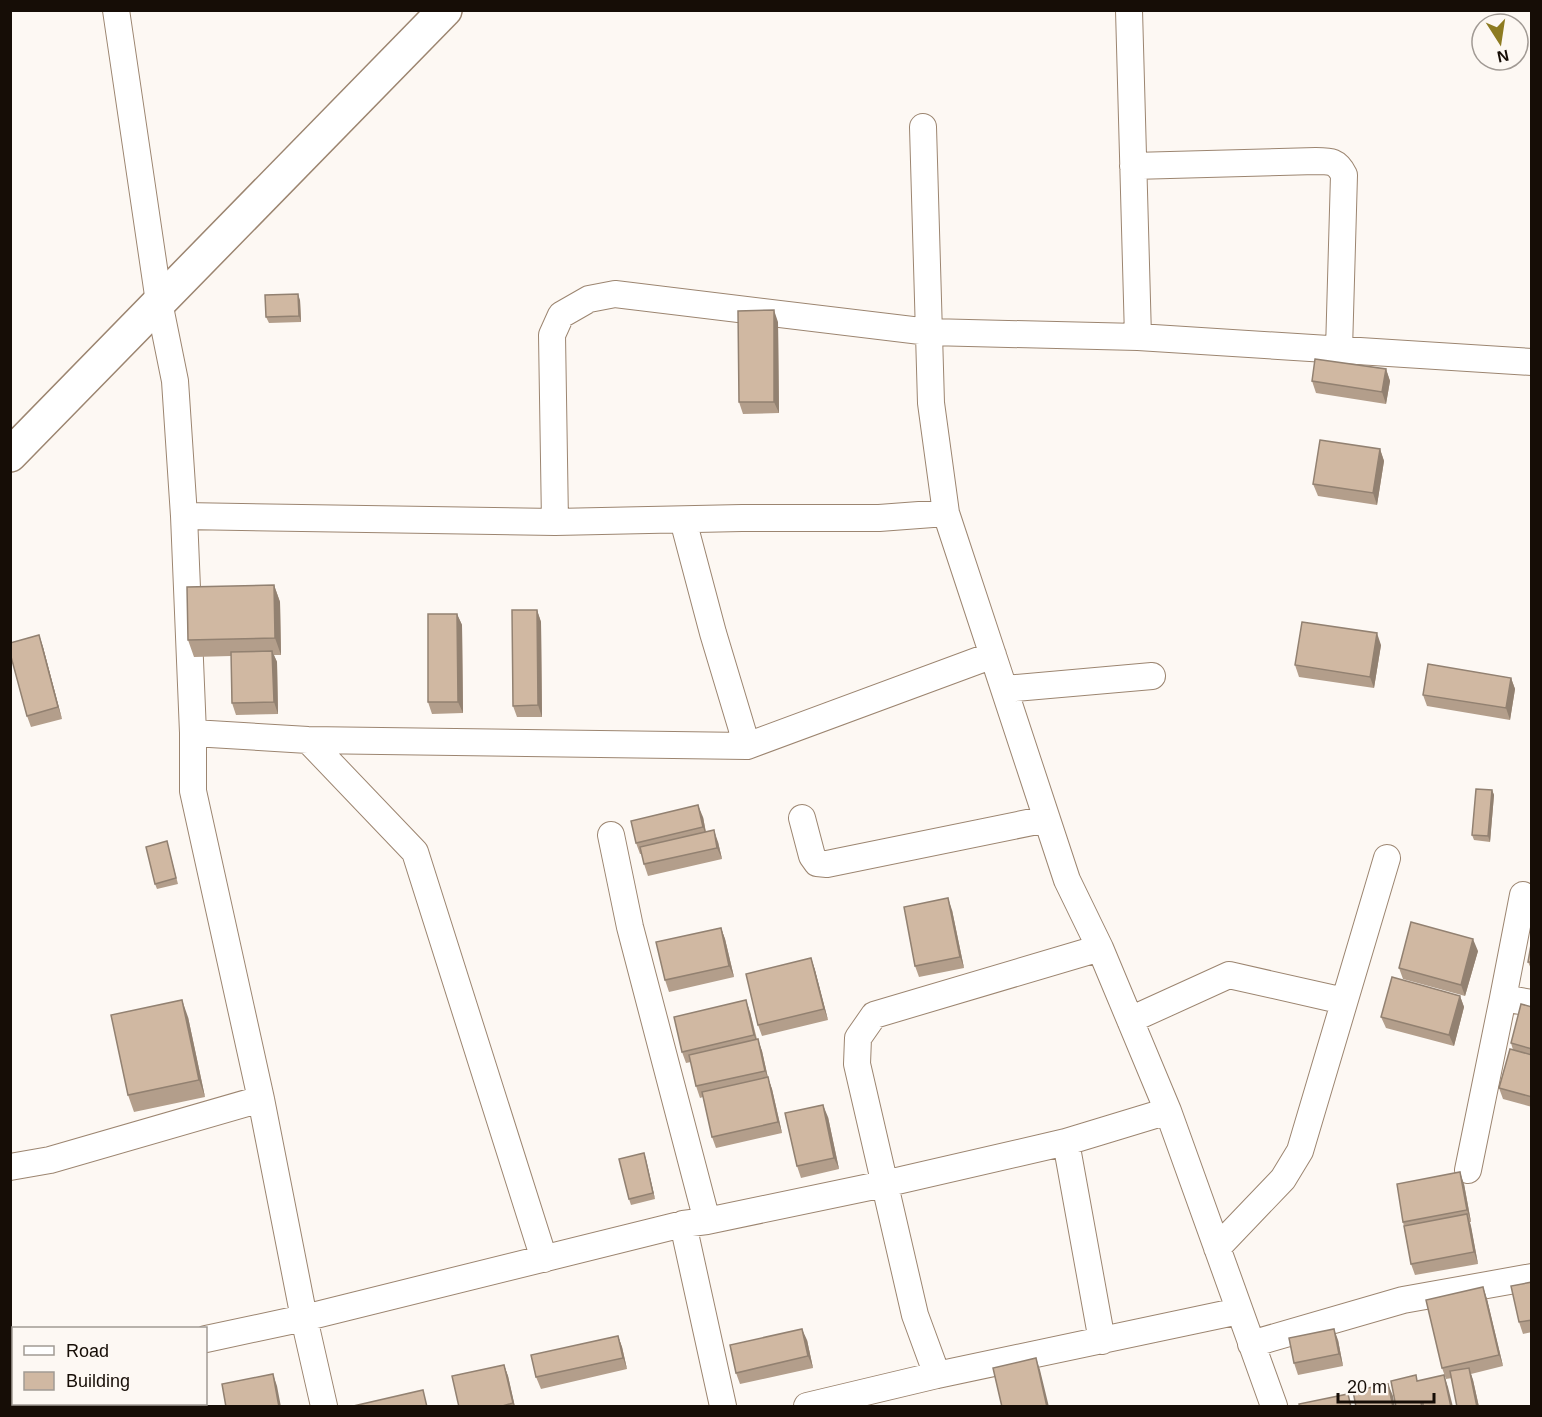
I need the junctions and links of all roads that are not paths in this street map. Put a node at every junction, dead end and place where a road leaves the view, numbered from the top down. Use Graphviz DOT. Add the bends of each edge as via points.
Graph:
graph roads {
  1 [pos="116,10"];
  2 [pos="445,10"];
  3 [pos="1129,10"];
  4 [pos="923,127"];
  5 [pos="1133,166"];
  6 [pos="159,302"];
  7 [pos="929,332"];
  8 [pos="1138,337"];
  9 [pos="1339,350"];
  10 [pos="1532,362"];
  11 [pos="10,455"];
  12 [pos="946,513"];
  13 [pos="184,516"];
  14 [pos="683,520"];
  15 [pos="555,522"];
  16 [pos="993,655"];
  17 [pos="1152,676"];
  18 [pos="1005,689"];
  19 [pos="193,734"];
  20 [pos="308,740"];
  21 [pos="747,746"];
  22 [pos="802,818"];
  23 [pos="1047,819"];
  24 [pos="610,835"];
  25 [pos="1387,858"];
  26 [pos="1523,895"];
  27 [pos="1100,948"];
  28 [pos="1503,998"];
  29 [pos="1344,1001"];
  30 [pos="1532,1003"];
  31 [pos="1130,1020"];
  32 [pos="261,1099"];
  33 [pos="1168,1111"];
  34 [pos="1066,1142"];
  35 [pos="10,1167"];
  36 [pos="1468,1170"];
  37 [pos="884,1184"];
  38 [pos="695,1223"];
  39 [pos="1217,1248"];
  40 [pos="544,1259"];
  41 [pos="1532,1277"];
  42 [pos="1239,1311"];
  43 [pos="304,1318"];
  44 [pos="207,1339"];
  45 [pos="1102,1341"];
  46 [pos="1251,1344"];
  47 [pos="937,1375"];
  48 [pos="324,1407"];
  49 [pos="723,1407"];
  50 [pos="807,1407"];
  51 [pos="1274,1407"];
  1 -- 6 [label="street"];
  2 -- 6 [label="street"];
  3 -- 5 [label="street"];
  4 -- 7 [label="street"];
  5 -- 8 [label="street"];
  5 -- 9 [label="street" via="1328,161 1340,166 1344,175"];
  6 -- 11 [label="street"];
  6 -- 13 [label="street" via="175,381"];
  7 -- 8 [label="street"];
  7 -- 12 [label="street" via="931,403"];
  7 -- 15 [label="street" via="615,294 590,299 561,315 552,335"];
  8 -- 9 [label="street"];
  9 -- 10 [label="street"];
  12 -- 14 [label="street" via="879,518"];
  12 -- 16 [label="street"];
  13 -- 15 [label="street"];
  13 -- 19 [label="street"];
  14 -- 15 [label="street"];
  14 -- 21 [label="street"];
  16 -- 18 [label="street"];
  16 -- 21 [label="street"];
  17 -- 18 [label="street"];
  18 -- 23 [label="street"];
  19 -- 20 [label="street"];
  19 -- 32 [label="street" via="193,791"];
  20 -- 21 [label="street"];
  20 -- 40 [label="street" via="415,852"];
  22 -- 23 [label="street" via="812,856 817,863 827,864"];
  23 -- 27 [label="street" via="1067,880"];
  24 -- 38 [label="street"];
  25 -- 29 [label="street"];
  26 -- 28 [label="street"];
  27 -- 31 [label="street"];
  27 -- 37 [label="street" via="874,1015 858,1038 857,1064"];
  28 -- 30 [label="street"];
  28 -- 36 [label="street"];
  29 -- 31 [label="street" via="1229,975"];
  29 -- 39 [label="street" via="1300,1151 1283,1179"];
  31 -- 33 [label="street"];
  32 -- 35 [label="street" via="50,1160"];
  32 -- 43 [label="street"];
  33 -- 34 [label="street"];
  33 -- 39 [label="street"];
  34 -- 37 [label="street"];
  34 -- 45 [label="street"];
  37 -- 38 [label="street"];
  37 -- 47 [label="street" via="915,1315"];
  38 -- 40 [label="street"];
  38 -- 49 [label="street"];
  39 -- 42 [label="street"];
  40 -- 43 [label="street"];
  41 -- 46 [label="street" via="1402,1300"];
  42 -- 45 [label="street"];
  42 -- 46 [label="street"];
  43 -- 44 [label="street"];
  43 -- 48 [label="street"];
  45 -- 47 [label="street"];
  46 -- 51 [label="street"];
  47 -- 50 [label="street"];
}
